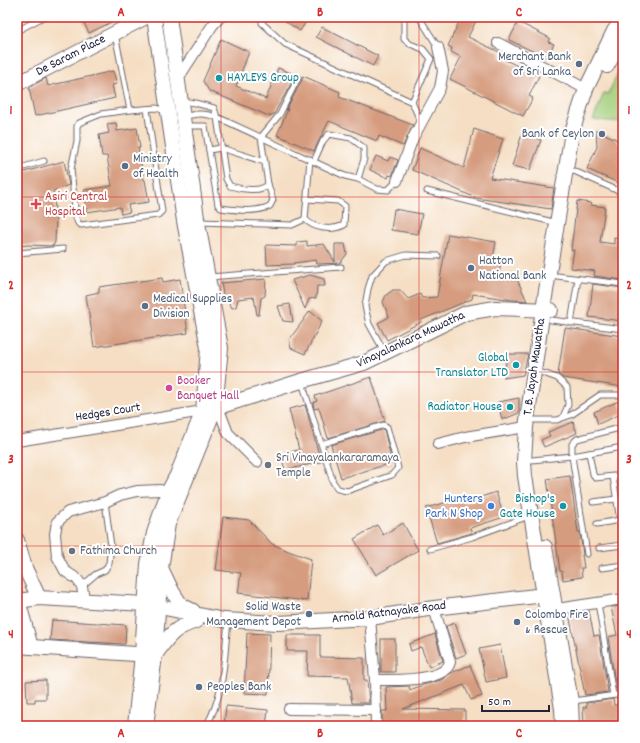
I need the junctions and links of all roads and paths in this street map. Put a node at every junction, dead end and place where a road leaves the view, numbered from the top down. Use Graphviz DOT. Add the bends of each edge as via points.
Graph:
graph roads {
  1 [pos="43,17"];
  2 [pos="146,17"];
  3 [pos="154,17"];
  4 [pos="169,17"];
  5 [pos="220,17"];
  6 [pos="262,17"];
  7 [pos="404,17"];
  8 [pos="419,17"];
  9 [pos="623,18"];
  10 [pos="17,31"];
  11 [pos="114,33"];
  12 [pos="623,37"];
  13 [pos="498,43"];
  14 [pos="438,47"];
  15 [pos="298,78"];
  16 [pos="177,80"];
  17 [pos="17,84"];
  18 [pos="586,89"];
  19 [pos="180,101"];
  20 [pos="412,102"];
  21 [pos="147,109"];
  22 [pos="130,110"];
  23 [pos="168,112"];
  24 [pos="217,117"];
  25 [pos="183,122"];
  26 [pos="421,124"];
  27 [pos="261,137"];
  28 [pos="221,148"];
  29 [pos="209,150"];
  30 [pos="312,160"];
  31 [pos="44,161"];
  32 [pos="265,162"];
  33 [pos="17,169"];
  34 [pos="574,171"];
  35 [pos="358,179"];
  36 [pos="397,181"];
  37 [pos="268,184"];
  38 [pos="427,191"];
  39 [pos="623,193"];
  40 [pos="307,199"];
  41 [pos="305,219"];
  42 [pos="198,222"];
  43 [pos="558,223"];
  44 [pos="63,249"];
  45 [pos="17,253"];
  46 [pos="438,256"];
  47 [pos="341,267"];
  48 [pos="558,276"];
  49 [pos="208,277"];
  50 [pos="578,279"];
  51 [pos="623,284"];
  52 [pos="549,313"];
  53 [pos="571,323"];
  54 [pos="623,329"];
  55 [pos="385,352"];
  56 [pos="543,373"];
  57 [pos="302,381"];
  58 [pos="623,396"];
  59 [pos="212,409"];
  60 [pos="563,417"];
  61 [pos="531,424"];
  62 [pos="623,426"];
  63 [pos="17,441"];
  64 [pos="321,444"];
  65 [pos="438,444"];
  66 [pos="623,447"];
  67 [pos="589,453"];
  68 [pos="572,456"];
  69 [pos="532,460"];
  70 [pos="257,462"];
  71 [pos="623,475"];
  72 [pos="613,477"];
  73 [pos="168,492"];
  74 [pos="616,499"];
  75 [pos="105,502"];
  76 [pos="593,502"];
  77 [pos="530,515"];
  78 [pos="620,520"];
  79 [pos="597,524"];
  80 [pos="623,539"];
  81 [pos="17,540"];
  82 [pos="623,545"];
  83 [pos="599,548"];
  84 [pos="430,549"];
  85 [pos="587,554"];
  86 [pos="623,565"];
  87 [pos="161,568"];
  88 [pos="602,568"];
  89 [pos="82,586"];
  90 [pos="548,594"];
  91 [pos="39,598"];
  92 [pos="18,599"];
  93 [pos="623,599"];
  94 [pos="84,600"];
  95 [pos="598,603"];
  96 [pos="434,608"];
  97 [pos="151,610"];
  98 [pos="551,610"];
  99 [pos="197,617"];
  100 [pos="370,618"];
  101 [pos="226,620"];
  102 [pos="24,647"];
  103 [pos="148,655"];
  104 [pos="375,680"];
  105 [pos="623,694"];
  106 [pos="613,695"];
  107 [pos="571,702"];
  108 [pos="289,709"];
  109 [pos="376,710"];
  110 [pos="135,726"];
  111 [pos="146,726"];
  112 [pos="206,726"];
  113 [pos="376,726"];
  114 [pos="563,726"];
  115 [pos="572,726"];
  1 -- 10 [label="lane"];
  2 -- 11 [label="main road, De Saram Place"];
  3 -- 23 [label="main road"];
  4 -- 16 [label="main road"];
  5 -- 16 [label="street"];
  6 -- 20 [label="lane" via="262,23 285,44"];
  7 -- 20 [label="lane" via="404,39 423,49 431,59"];
  8 -- 14 [label="lane"];
  9 -- 18 [label="main road, T. B. Jayah Mawatha"];
  11 -- 17 [label="main road, De Saram Place"];
  11 -- 22 [label="lane"];
  12 -- 34 [label="main road, T. B. Jayah Mawatha" via="589,104"];
  13 -- 18 [label="street"];
  14 -- 26 [label="street" via="443,71 440,88"];
  15 -- 27 [label="lane" via="280,114"];
  16 -- 19 [label="main road"];
  18 -- 43 [label="main road, T. B. Jayah Mawatha" via="572,132"];
  19 -- 24 [label="lane" via="195,102 214,108"];
  19 -- 25 [label="main road"];
  20 -- 26 [label="lane"];
  21 -- 22 [label="lane"];
  21 -- 22 [label="lane" via="162,211 158,215 81,225 76,218 71,169 77,141 77,126 101,114"];
  21 -- 23 [label="lane" via="156,108"];
  23 -- 59 [label="main road" via="184,221 208,348"];
  24 -- 25 [label="lane" via="196,113"];
  24 -- 27 [label="lane"];
  24 -- 28 [label="lane"];
  25 -- 29 [label="lane" via="205,126"];
  25 -- 42 [label="main road"];
  26 -- 36 [label="street"];
  27 -- 30 [label="lane"];
  27 -- 32 [label="lane"];
  28 -- 29 [label="lane"];
  28 -- 32 [label="lane"];
  28 -- 37 [label="lane" via="226,179 230,186 261,189"];
  29 -- 37 [label="lane" via="218,205 221,208 256,210 270,206 273,200"];
  30 -- 35 [label="lane" via="345,176"];
  30 -- 35 [label="lane" via="330,134 351,138 364,148 364,159"];
  30 -- 40 [label="lane"];
  31 -- 33 [label="lane"];
  32 -- 37 [label="lane"];
  34 -- 39 [label="lane"];
  34 -- 48 [label="main road, T. B. Jayah Mawatha"];
  35 -- 36 [label="lane" via="377,189 388,190"];
  38 -- 43 [label="lane"];
  40 -- 41 [label="lane"];
  40 -- 41 [label="lane" via="338,201 345,206 344,225 336,229 311,225"];
  41 -- 42 [label="lane" via="292,225"];
  42 -- 49 [label="main road"];
  43 -- 52 [label="main road, T. B. Jayah Mawatha"];
  44 -- 45 [label="lane"];
  46 -- 55 [label="lane" via="406,255 386,260 372,276 365,306 369,324"];
  47 -- 49 [label="lane"];
  48 -- 50 [label="lane"];
  48 -- 52 [label="main road, T. B. Jayah Mawatha"];
  49 -- 59 [label="main road" via="222,348"];
  50 -- 51 [label="lane"];
  50 -- 53 [label="lane"];
  52 -- 53 [label="lane"];
  52 -- 55 [label="main road, Vinayalankara Mawatha" via="495,308 466,313"];
  52 -- 56 [label="main road, T. B. Jayah Mawatha"];
  52 -- 61 [label="main road, T. B. Jayah Mawatha"];
  53 -- 54 [label="lane"];
  55 -- 57 [label="main road, Vinayalankara Mawatha" via="364,363"];
  56 -- 60 [label="lane" via="557,378 567,387 568,405"];
  56 -- 61 [label="main road, T. B. Jayah Mawatha"];
  57 -- 59 [label="main road, Vinayalankara Mawatha"];
  57 -- 64 [label="lane"];
  58 -- 60 [label="lane" via="600,395 572,415"];
  59 -- 63 [label="street, Hedges Court"];
  59 -- 70 [label="street" via="228,433"];
  59 -- 73 [label="main road"];
  59 -- 87 [label="main road" via="168,524"];
  60 -- 61 [label="lane"];
  61 -- 65 [label="street"];
  61 -- 69 [label="main road, T. B. Jayah Mawatha"];
  61 -- 77 [label="main road, T. B. Jayah Mawatha" via="524,462"];
  62 -- 68 [label="lane" via="577,439 572,444"];
  64 -- 64 [label="lane" via="333,482 338,489 347,491 392,474 398,468 387,427 384,425"];
  66 -- 67 [label="lane"];
  67 -- 68 [label="lane"];
  67 -- 72 [label="lane" via="595,478"];
  68 -- 69 [label="lane"];
  68 -- 85 [label="lane"];
  69 -- 90 [label="main road, T. B. Jayah Mawatha"];
  71 -- 72 [label="lane"];
  72 -- 74 [label="lane"];
  73 -- 75 [label="street" via="137,491"];
  73 -- 97 [label="main road" via="154,533 148,564"];
  74 -- 76 [label="lane"];
  74 -- 78 [label="lane"];
  75 -- 89 [label="lane" via="111,546 109,563 105,570"];
  75 -- 89 [label="street" via="68,512 57,522 57,556 65,571"];
  77 -- 84 [label="lane" via="472,537"];
  77 -- 90 [label="main road, T. B. Jayah Mawatha"];
  78 -- 79 [label="lane"];
  78 -- 80 [label="lane"];
  81 -- 91 [label="main road" via="25,568"];
  82 -- 83 [label="lane"];
  86 -- 88 [label="lane"];
  87 -- 97 [label="main road"];
  87 -- 99 [label="main road" via="181,605"];
  89 -- 94 [label="street"];
  90 -- 96 [label="main road, Arnold Ratnayake Road"];
  90 -- 98 [label="main road, T. B. Jayah Mawatha"];
  91 -- 92 [label="main road, Arnold Ratnayake Road"];
  91 -- 94 [label="main road, Arnold Ratnayake Road"];
  92 -- 102 [label="main road"];
  93 -- 95 [label="street"];
  94 -- 97 [label="main road, Arnold Ratnayake Road"];
  95 -- 98 [label="street"];
  95 -- 106 [label="lane"];
  96 -- 100 [label="main road, Arnold Ratnayake Road"];
  96 -- 104 [label="street" via="450,662 446,670 420,679"];
  97 -- 99 [label="main road, Arnold Ratnayake Road"];
  97 -- 103 [label="main road"];
  98 -- 107 [label="main road, T. B. Jayah Mawatha"];
  98 -- 114 [label="main road, T. B. Jayah Mawatha"];
  99 -- 101 [label="main road, Arnold Ratnayake Road"];
  99 -- 103 [label="main road" via="173,631"];
  100 -- 101 [label="main road, Arnold Ratnayake Road" via="278,623"];
  100 -- 104 [label="street"];
  101 -- 112 [label="lane" via="219,697"];
  102 -- 103 [label="main road"];
  103 -- 110 [label="main road"];
  103 -- 111 [label="main road"];
  104 -- 109 [label="street"];
  105 -- 106 [label="lane"];
  106 -- 107 [label="lane"];
  107 -- 115 [label="main road, T. B. Jayah Mawatha"];
  108 -- 109 [label="street"];
  109 -- 113 [label="street"];
}
